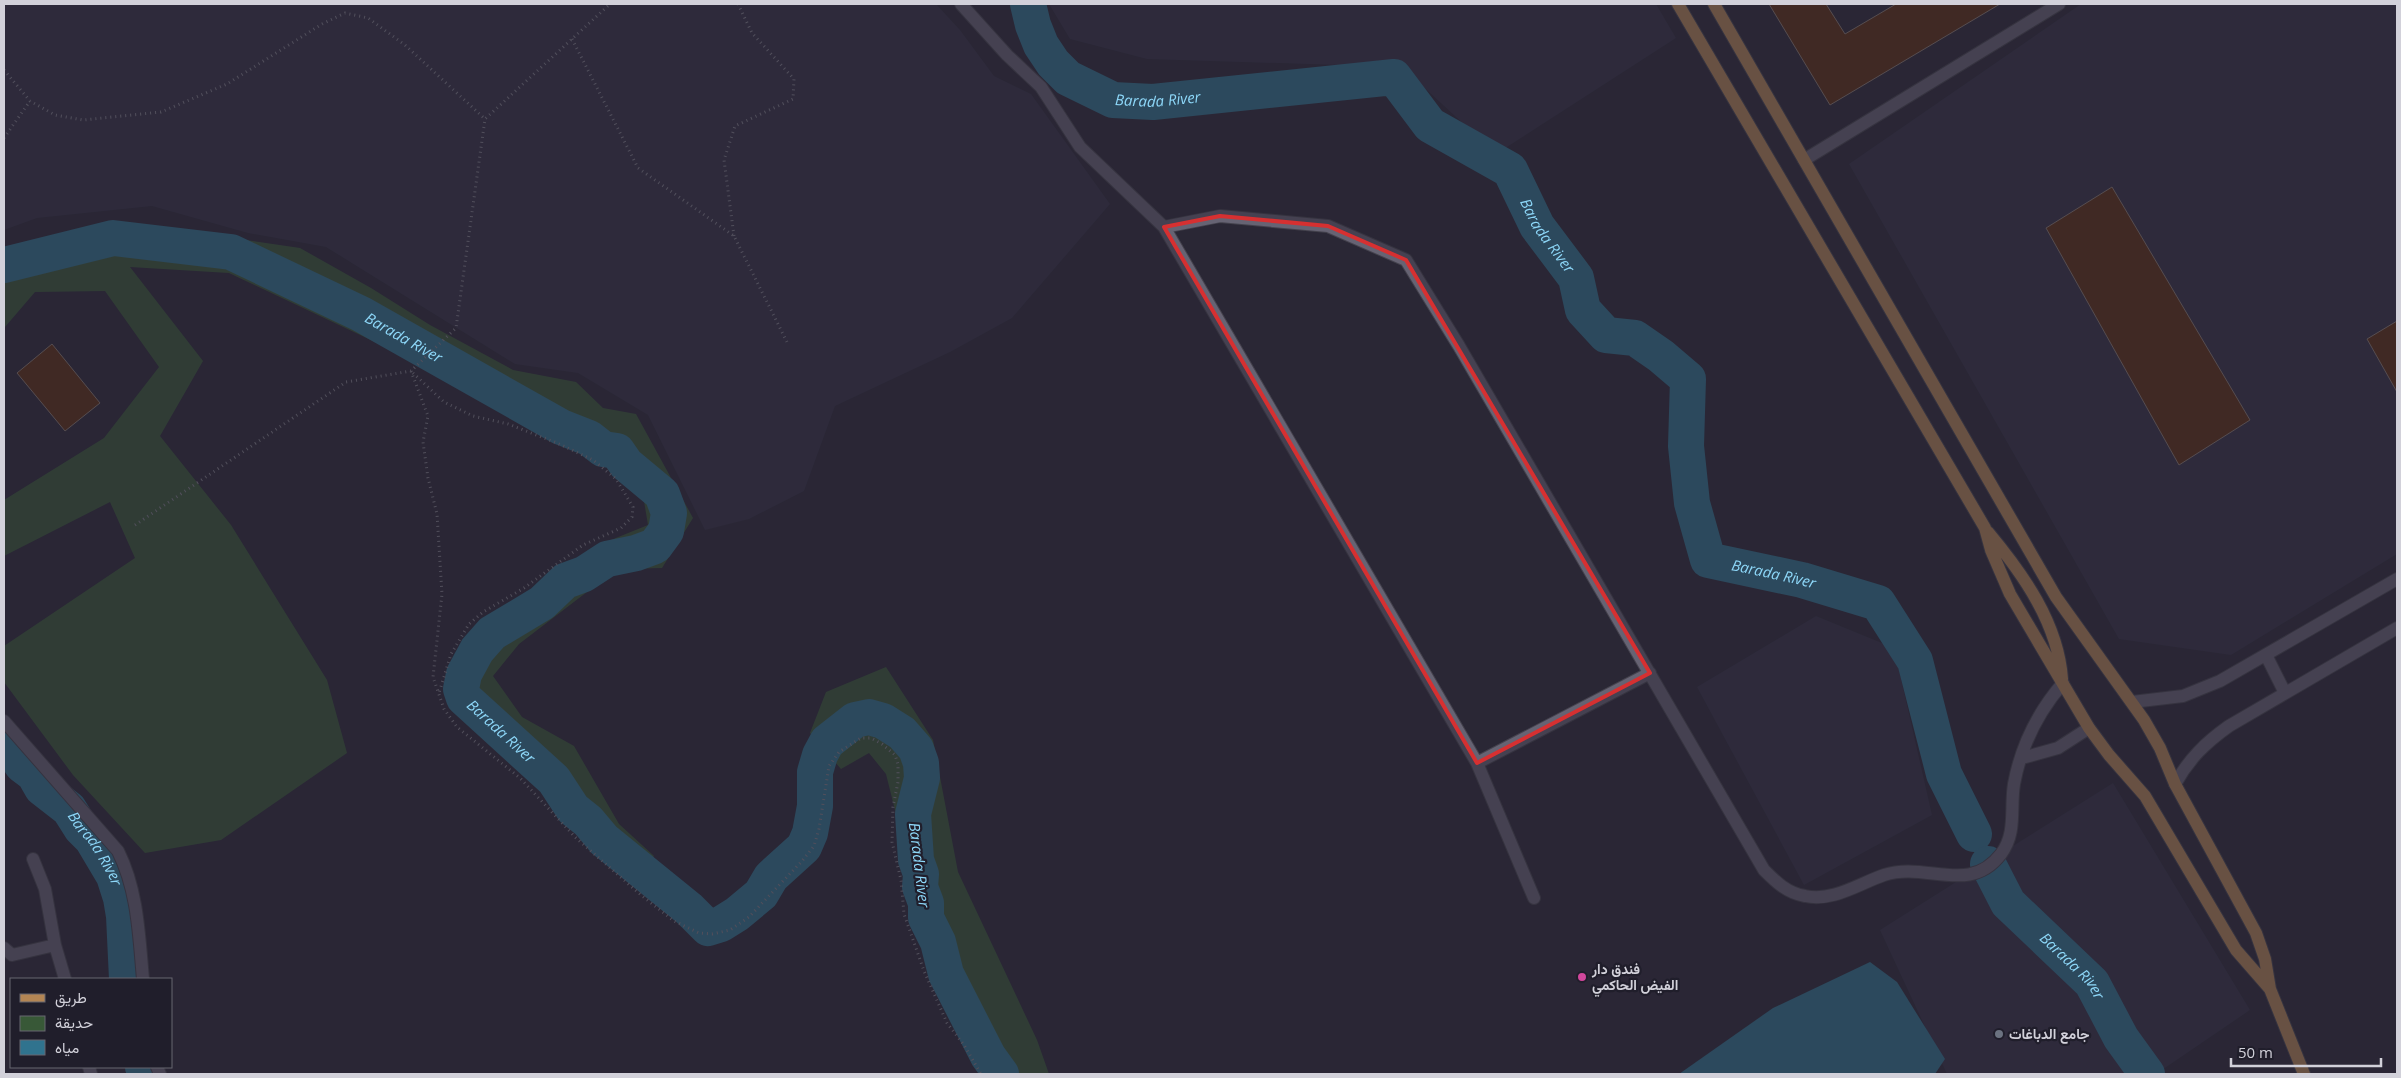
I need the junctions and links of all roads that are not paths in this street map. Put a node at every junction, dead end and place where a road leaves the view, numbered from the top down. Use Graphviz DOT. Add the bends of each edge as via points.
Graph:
graph roads {
  1 [pos="961,4"];
  2 [pos="972,4"];
  3 [pos="1678,4"];
  4 [pos="1714,4"];
  5 [pos="2059,4"];
  6 [pos="1007,55"];
  7 [pos="1804,160"];
  8 [pos="1164,227"];
  9 [pos="1985,528"];
  10 [pos="2397,579"];
  11 [pos="2397,628"];
  12 [pos="2266,655"];
  13 [pos="1650,673"];
  14 [pos="2063,683"];
  15 [pos="2285,693"];
  16 [pos="2132,702"];
  17 [pos="4,721"];
  18 [pos="2089,728"];
  19 [pos="2022,758"];
  20 [pos="1477,763"];
  21 [pos="2175,784"];
  22 [pos="33,858"];
  23 [pos="1534,898"];
  24 [pos="55,945"];
  25 [pos="4,948"];
  26 [pos="65,978"];
  27 [pos="143,978"];
  28 [pos="2270,989"];
  29 [pos="2304,1074"];
  1 -- 6 [label="street"];
  2 -- 6 [label="street"];
  3 -- 9 [label="main road"];
  4 -- 7 [label="main road"];
  5 -- 7 [label="street"];
  6 -- 8 [label="street" via="1041,87 1080,147"];
  7 -- 16 [label="main road" via="2056,597"];
  8 -- 13 [label="street" via="1220,216 1328,226 1406,260 1460,346"];
  8 -- 20 [label="street"];
  9 -- 14 [label="main road" via="2010,594"];
  9 -- 14 [label="main road" via="2021,574 2044,616 2057,646"];
  10 -- 12 [label="street"];
  11 -- 15 [label="street"];
  12 -- 15 [label="street"];
  12 -- 16 [label="street" via="2220,681 2183,696"];
  13 -- 19 [label="street" via="1764,870 1789,891 1805,896 1838,894 1896,872 1922,871 1958,876 1980,872 2002,853 2009,840 2014,782"];
  13 -- 20 [label="street"];
  14 -- 18 [label="main road"];
  14 -- 19 [label="street" via="2039,714"];
  15 -- 21 [label="street" via="2204,743 2187,762"];
  16 -- 21 [label="main road" via="2160,748"];
  17 -- 27 [label="street" via="118,851 125,864 135,904"];
  18 -- 19 [label="street" via="2058,748"];
  18 -- 28 [label="main road" via="2145,796 2236,950"];
  20 -- 23 [label="street"];
  21 -- 28 [label="main road" via="2256,933"];
  22 -- 24 [label="street" via="45,889"];
  24 -- 25 [label="street" via="12,955"];
  24 -- 26 [label="street"];
  28 -- 29 [label="main road"];
}
